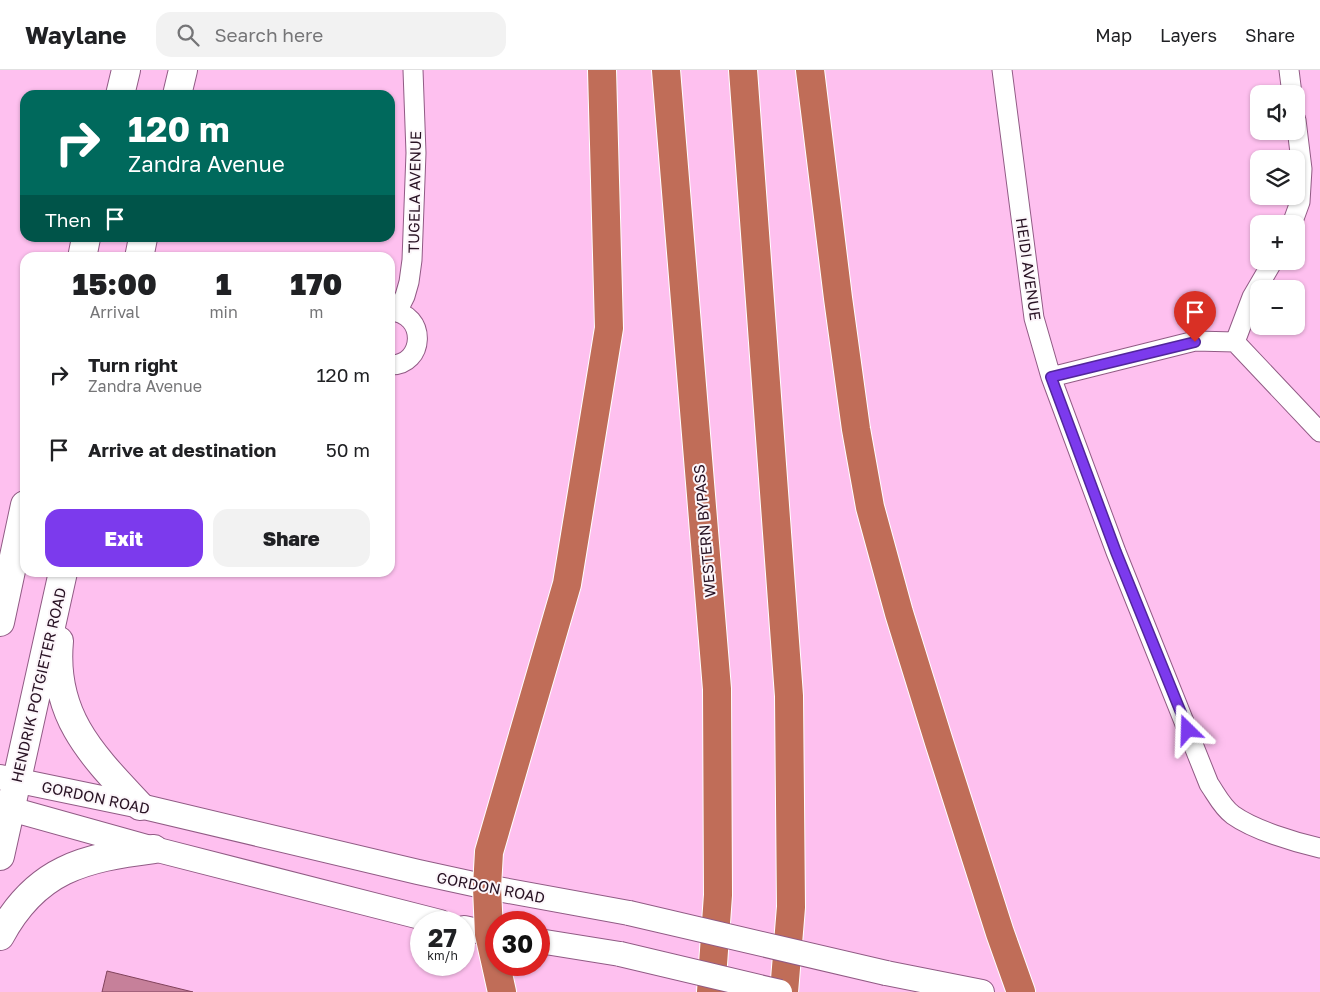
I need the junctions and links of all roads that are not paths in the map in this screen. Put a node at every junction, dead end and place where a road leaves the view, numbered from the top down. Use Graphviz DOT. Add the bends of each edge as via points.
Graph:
graph roads {
  1 [pos="126,70"];
  2 [pos="183,70"];
  3 [pos="413,70"];
  4 [pos="602,70"];
  5 [pos="666,70"];
  6 [pos="743,70"];
  7 [pos="810,70"];
  8 [pos="1002,70"];
  9 [pos="1289,70"];
  10 [pos="1291,85"];
  11 [pos="121,90"];
  12 [pos="178,90"];
  13 [pos="1298,140"];
  14 [pos="1295,215"];
  15 [pos="1267,270"];
  16 [pos="395,309"];
  17 [pos="395,311"];
  18 [pos="1234,342"];
  19 [pos="395,365"];
  20 [pos="1051,377"];
  21 [pos="1320,432"];
  22 [pos="20,528"];
  23 [pos="64,577"];
  24 [pos="65,577"];
  25 [pos="0,622"];
  26 [pos="8,779"];
  27 [pos="140,806"];
  28 [pos="5,807"];
  29 [pos="1320,848"];
  30 [pos="154,849"];
  31 [pos="0,856"];
  32 [pos="487,887"];
  33 [pos="410,914"];
  34 [pos="483,932"];
  35 [pos="0,936"];
  36 [pos="550,944"];
  37 [pos="498,976"];
  38 [pos="502,992"];
  39 [pos="711,992"];
  40 [pos="780,992"];
  41 [pos="784,992"];
  42 [pos="982,992"];
  43 [pos="1021,992"];
  1 -- 11 [label="main road"];
  2 -- 12 [label="main road"];
  3 -- 16 [label="street, TUGELA AVENUE" via="416,153 412,260 409,282"];
  4 -- 32 [label="highway" via="609,328 567,584 489,852"];
  5 -- 39 [label="highway, WESTERN BYPASS" via="717,689 718,895"];
  6 -- 41 [label="highway" via="789,696 791,907"];
  7 -- 43 [label="highway" via="838,298 870,507 938,742"];
  8 -- 20 [label="street, HEIDI AVENUE" via="1034,318"];
  9 -- 10 [label="street"];
  13 -- 14 [label="street" via="1302,169 1300,202"];
  15 -- 18 [label="street"];
  17 -- 19 [label="street, TUGELA AVENUE" via="407,316 418,335 412,354"];
  18 -- 20 [label="street" via="1195,342"];
  18 -- 21 [label="street"];
  20 -- 29 [label="street, HEIDI AVENUE" via="1116,552 1209,784 1232,814 1270,834"];
  22 -- 25 [label="main road"];
  23 -- 26 [label="main road, HENDRIK POTGIETER ROAD"];
  24 -- 27 [label="main road" via="59,679 67,709 97,760"];
  26 -- 27 [label="street, GORDON ROAD"];
  26 -- 28 [label="main road, HENDRIK POTGIETER ROAD"];
  27 -- 32 [label="street, GORDON ROAD"];
  28 -- 30 [label="street, GORDON ROAD"];
  28 -- 31 [label="main road, HENDRIK POTGIETER ROAD"];
  30 -- 33 [label="street, GORDON ROAD"];
  30 -- 35 [label="main road" via="91,859 56,875 22,902"];
  32 -- 34 [label="highway"];
  32 -- 42 [label="street, GORDON ROAD, bridge" via="629,912 886,973"];
  36 -- 40 [label="street, bridge" via="620,954"];
  37 -- 38 [label="highway"];
}
